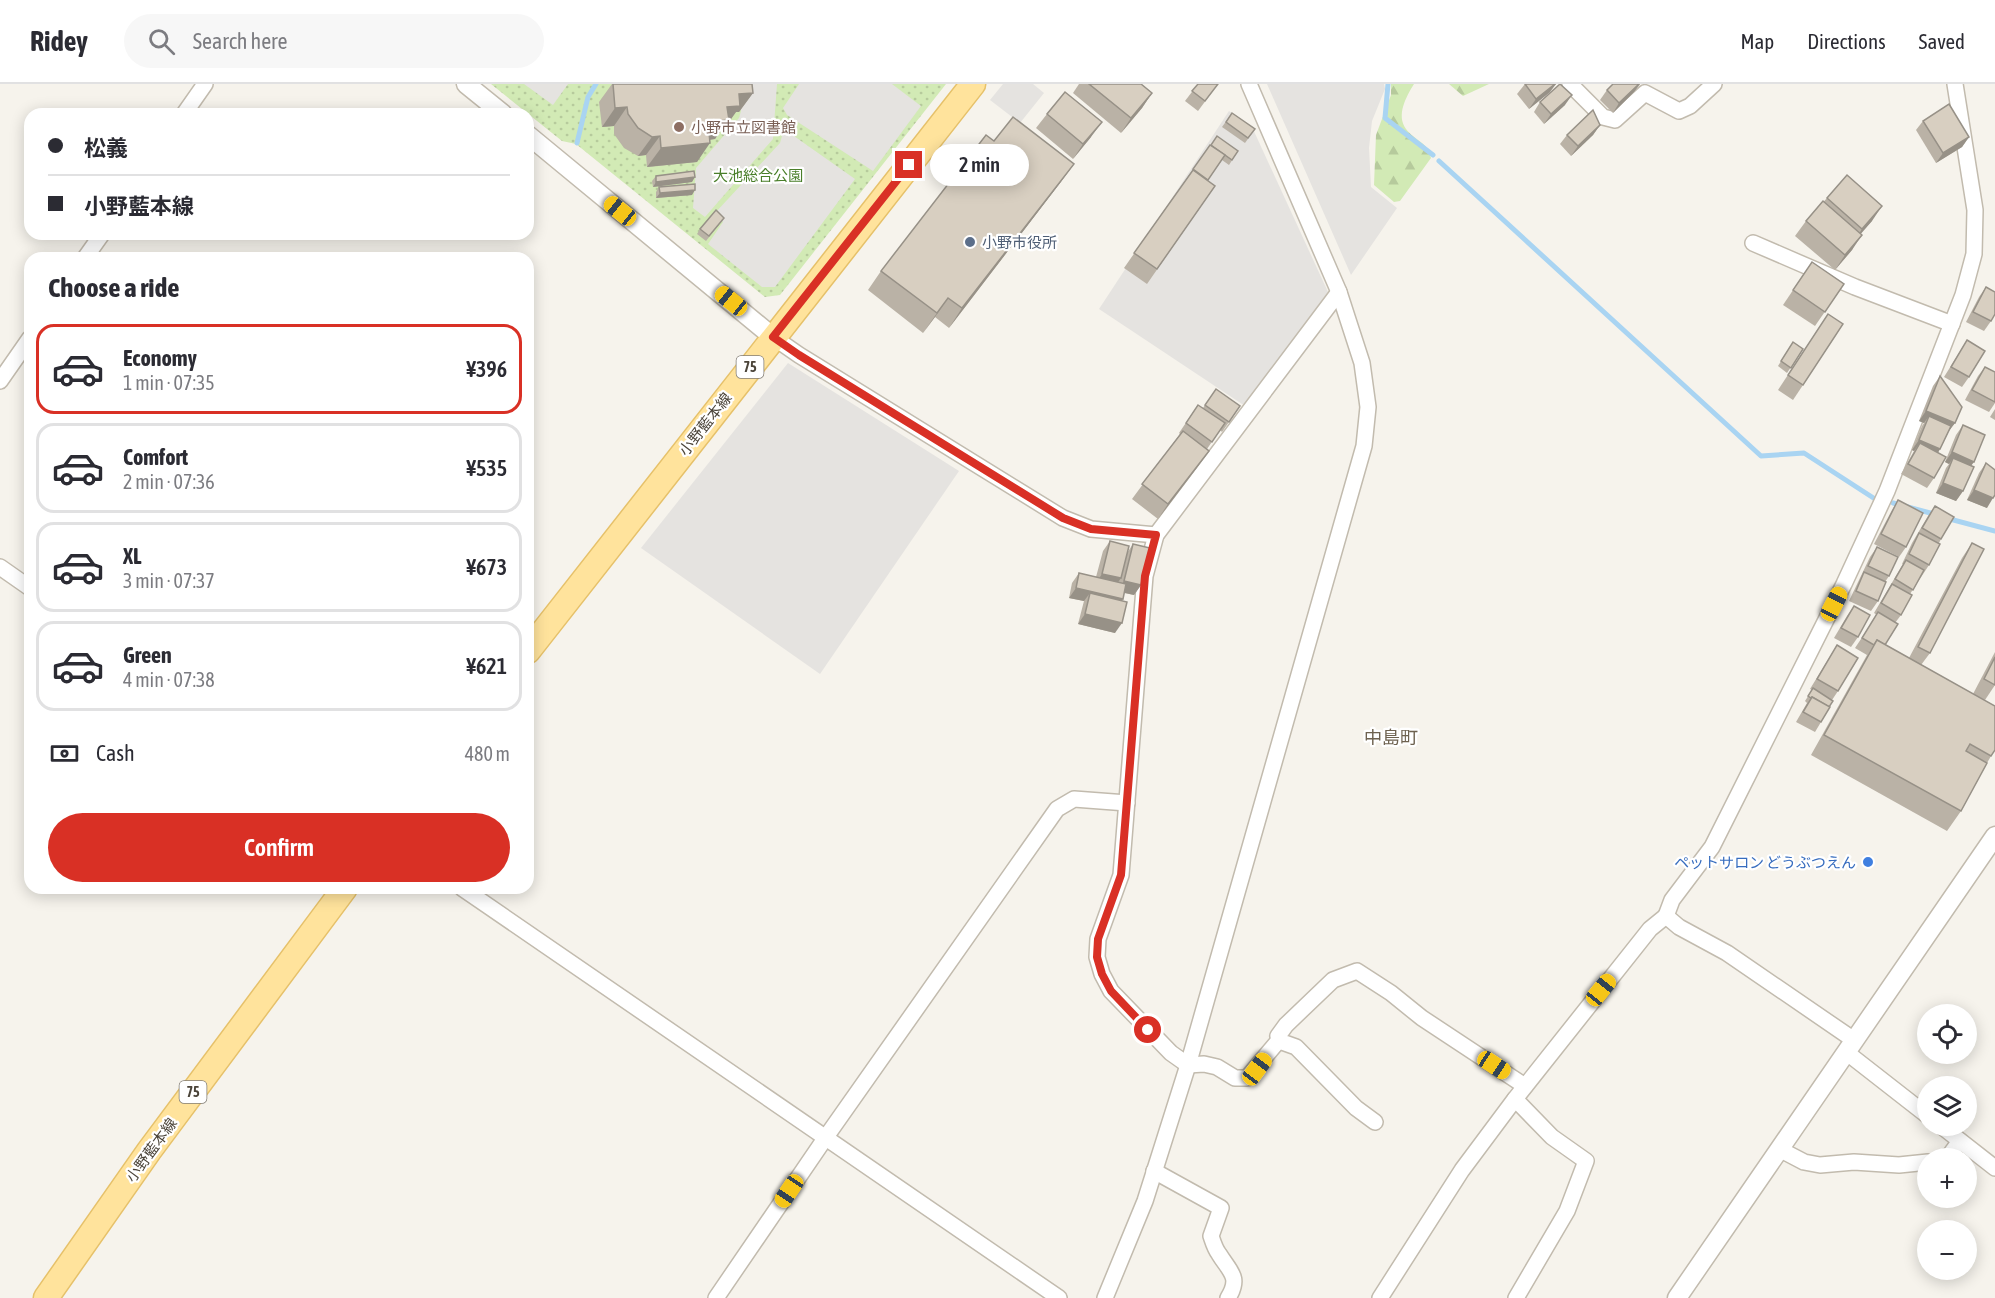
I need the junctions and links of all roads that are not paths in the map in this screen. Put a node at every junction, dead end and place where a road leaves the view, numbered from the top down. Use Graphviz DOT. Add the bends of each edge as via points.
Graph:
graph roads {
  1 [pos="205,84"];
  2 [pos="466,84"];
  3 [pos="973,84"];
  4 [pos="1249,84"];
  5 [pos="1570,84"];
  6 [pos="1714,84"];
  7 [pos="1955,84"];
  8 [pos="1641,88"];
  9 [pos="188,108"];
  10 [pos="495,108"];
  11 [pos="534,140"];
  12 [pos="1753,243"];
  13 [pos="1339,292"];
  14 [pos="1952,324"];
  15 [pos="773,337"];
  16 [pos="24,347"];
  17 [pos="0,381"];
  18 [pos="1156,535"];
  19 [pos="0,567"];
  20 [pos="24,584"];
  21 [pos="534,643"];
  22 [pos="1127,802"];
  23 [pos="1995,836"];
  24 [pos="341,894"];
  25 [pos="471,894"];
  26 [pos="1666,916"];
  27 [pos="1280,1039"];
  28 [pos="1850,1046"];
  29 [pos="1188,1065"];
  30 [pos="1526,1086"];
  31 [pos="1515,1099"];
  32 [pos="1917,1106"];
  33 [pos="1375,1122"];
  34 [pos="1954,1136"];
  35 [pos="826,1137"];
  36 [pos="1960,1141"];
  37 [pos="1955,1148"];
  38 [pos="1779,1149"];
  39 [pos="1917,1163"];
  40 [pos="1995,1168"];
  41 [pos="1154,1171"];
  42 [pos="1107,1297"];
  43 [pos="46,1298"];
  44 [pos="716,1298"];
  45 [pos="1059,1298"];
  46 [pos="1228,1298"];
  47 [pos="1380,1298"];
  48 [pos="1516,1298"];
  49 [pos="1677,1298"];
  1 -- 9 [label="street"];
  2 -- 10 [label="street"];
  3 -- 15 [label="main road, 小野藍本線 / 75"];
  4 -- 13 [label="street"];
  5 -- 8 [label="street" via="1604,117 1615,120"];
  6 -- 8 [label="street" via="1679,111"];
  7 -- 14 [label="street" via="1974,210 1974,254"];
  11 -- 15 [label="street"];
  12 -- 14 [label="street"];
  13 -- 18 [label="street"];
  13 -- 29 [label="street" via="1362,363 1368,407 1364,446"];
  14 -- 26 [label="street" via="1887,491 1845,584 1712,847 1672,900"];
  15 -- 18 [label="street" via="1063,518 1091,529"];
  15 -- 21 [label="main road, 小野藍本線 / 75"];
  16 -- 17 [label="street"];
  18 -- 22 [label="street" via="1145,576"];
  19 -- 20 [label="street"];
  22 -- 29 [label="street" via="1121,875 1098,939 1097,957 1111,991 1171,1053"];
  22 -- 35 [label="street" via="1074,799 1057,809"];
  23 -- 28 [label="street"];
  24 -- 43 [label="main road, 小野藍本線 / 75" via="149,1151"];
  25 -- 35 [label="street"];
  26 -- 28 [label="street" via="1727,953"];
  26 -- 30 [label="street" via="1650,929"];
  27 -- 29 [label="street" via="1247,1078 1235,1078 1204,1064"];
  27 -- 30 [label="street" via="1278,1036 1286,1025 1333,980 1357,971"];
  27 -- 33 [label="street" via="1296,1047"];
  28 -- 32 [label="street"];
  28 -- 38 [label="street"];
  29 -- 41 [label="street"];
  30 -- 31 [label="street"];
  31 -- 47 [label="street" via="1462,1170"];
  31 -- 48 [label="street" via="1552,1137 1586,1161 1567,1210"];
  34 -- 36 [label="street"];
  35 -- 44 [label="street"];
  35 -- 45 [label="street"];
  36 -- 37 [label="street"];
  36 -- 40 [label="street"];
  38 -- 39 [label="street" via="1804,1162 1820,1165"];
  38 -- 49 [label="street"];
  41 -- 42 [label="street"];
  41 -- 46 [label="street" via="1221,1208 1211,1236 1235,1277"];
}
